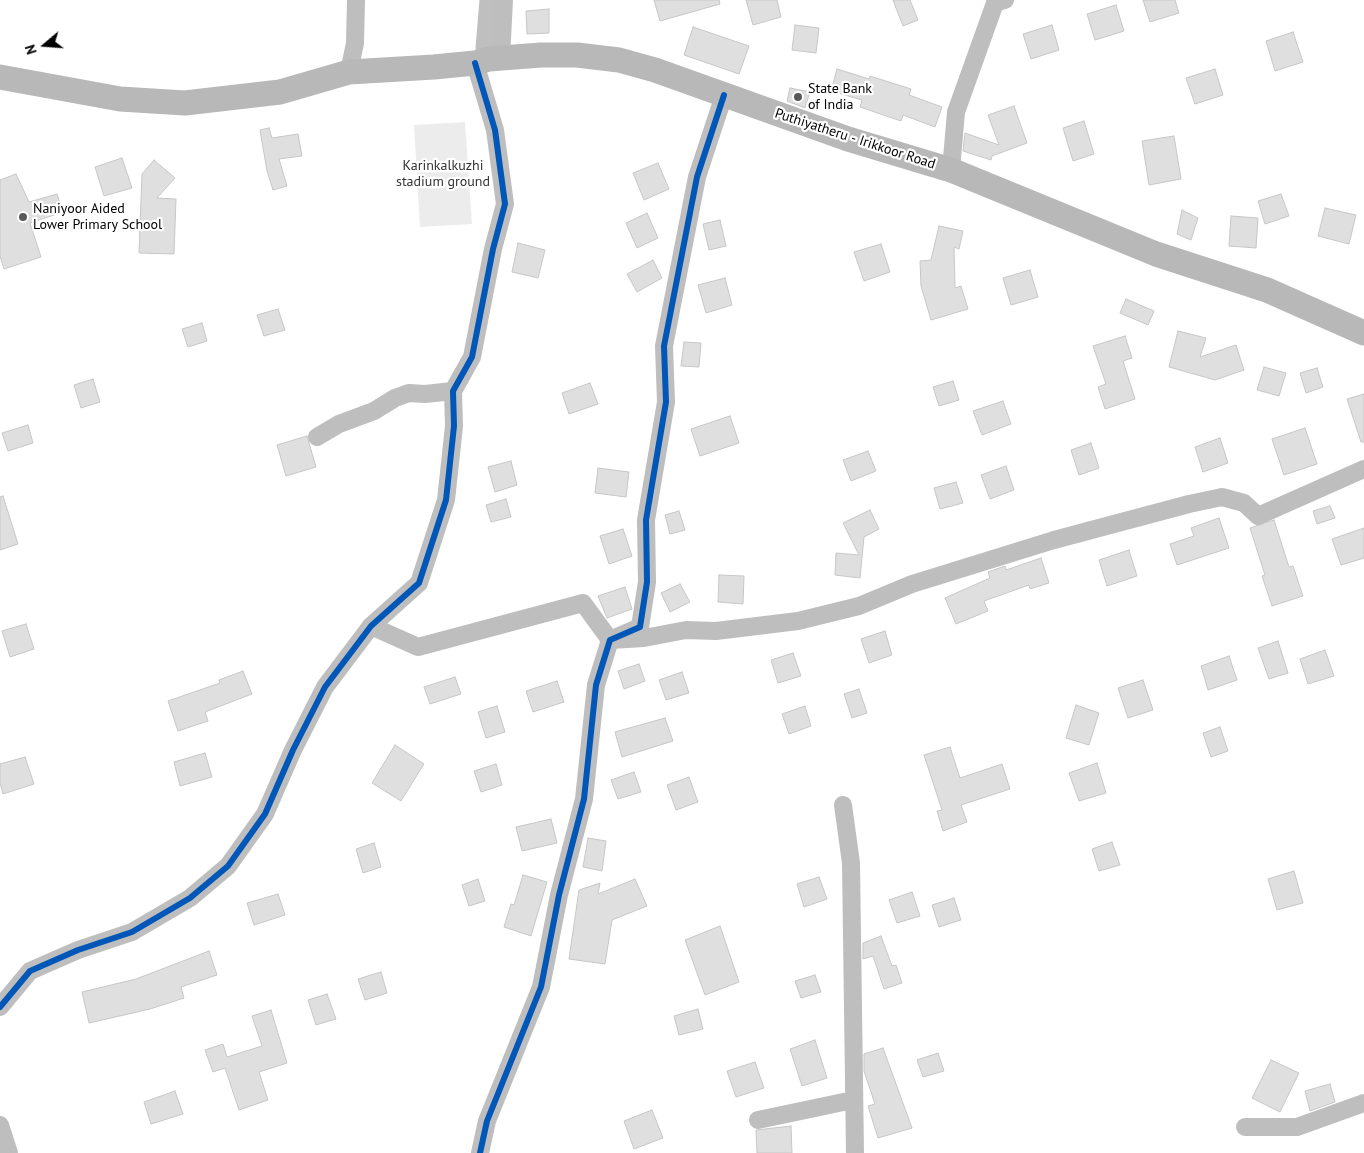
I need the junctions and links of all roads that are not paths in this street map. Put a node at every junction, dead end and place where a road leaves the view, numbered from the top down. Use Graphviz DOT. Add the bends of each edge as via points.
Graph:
graph roads {
  1 [pos="356,0"];
  2 [pos="504,0"];
  3 [pos="1005,0"];
  4 [pos="501,58"];
  5 [pos="475,63"];
  6 [pos="350,72"];
  7 [pos="0,76"];
  8 [pos="724,95"];
  9 [pos="950,170"];
  10 [pos="1364,333"];
  11 [pos="453,391"];
  12 [pos="317,437"];
  13 [pos="1364,468"];
  14 [pos="372,626"];
  15 [pos="610,640"];
  16 [pos="843,805"];
  17 [pos="0,1007"];
  18 [pos="853,1100"];
  19 [pos="1364,1103"];
  20 [pos="758,1120"];
  21 [pos="0,1125"];
  22 [pos="1245,1127"];
  23 [pos="9,1153"];
  24 [pos="480,1153"];
  25 [pos="855,1153"];
  1 -- 6 [label="street" via="355,43"];
  2 -- 4 [label="street"];
  3 -- 9 [label="street" via="995,3 956,112"];
  4 -- 5 [label="main road, Puthiyatheru - Irikkoor Road"];
  4 -- 8 [label="main road, Puthiyatheru - Irikkoor Road" via="577,55 620,60"];
  5 -- 6 [label="main road, Puthiyatheru - Irikkoor Road"];
  5 -- 11 [label="street" via="495,130 505,204 472,357"];
  6 -- 7 [label="main road, Puthiyatheru - Irikkoor Road" via="280,92 185,103 120,99"];
  8 -- 9 [label="main road, Puthiyatheru - Irikkoor Road" via="848,139"];
  8 -- 15 [label="street" via="697,177 664,346 666,402 646,520 647,582 640,627"];
  9 -- 10 [label="main road, Puthiyatheru - Irikkoor Road" via="1156,254 1268,290"];
  11 -- 12 [label="street" via="409,393 338,424"];
  11 -- 14 [label="street" via="454,426 446,500 419,584"];
  13 -- 15 [label="street" via="1258,516 1244,503 1222,497 1189,504 1054,540 912,584 859,606 798,621"];
  14 -- 15 [label="street" via="418,647 583,603"];
  14 -- 17 [label="street" via="325,686 265,814 228,866 190,898 132,932 30,971"];
  15 -- 24 [label="street" via="596,685 584,798 558,895 541,987 494,1103"];
  16 -- 18 [label="street" via="850,863"];
  18 -- 20 [label="street"];
  18 -- 25 [label="street"];
  19 -- 22 [label="street" via="1297,1127"];
  21 -- 23 [label="street"];
}
